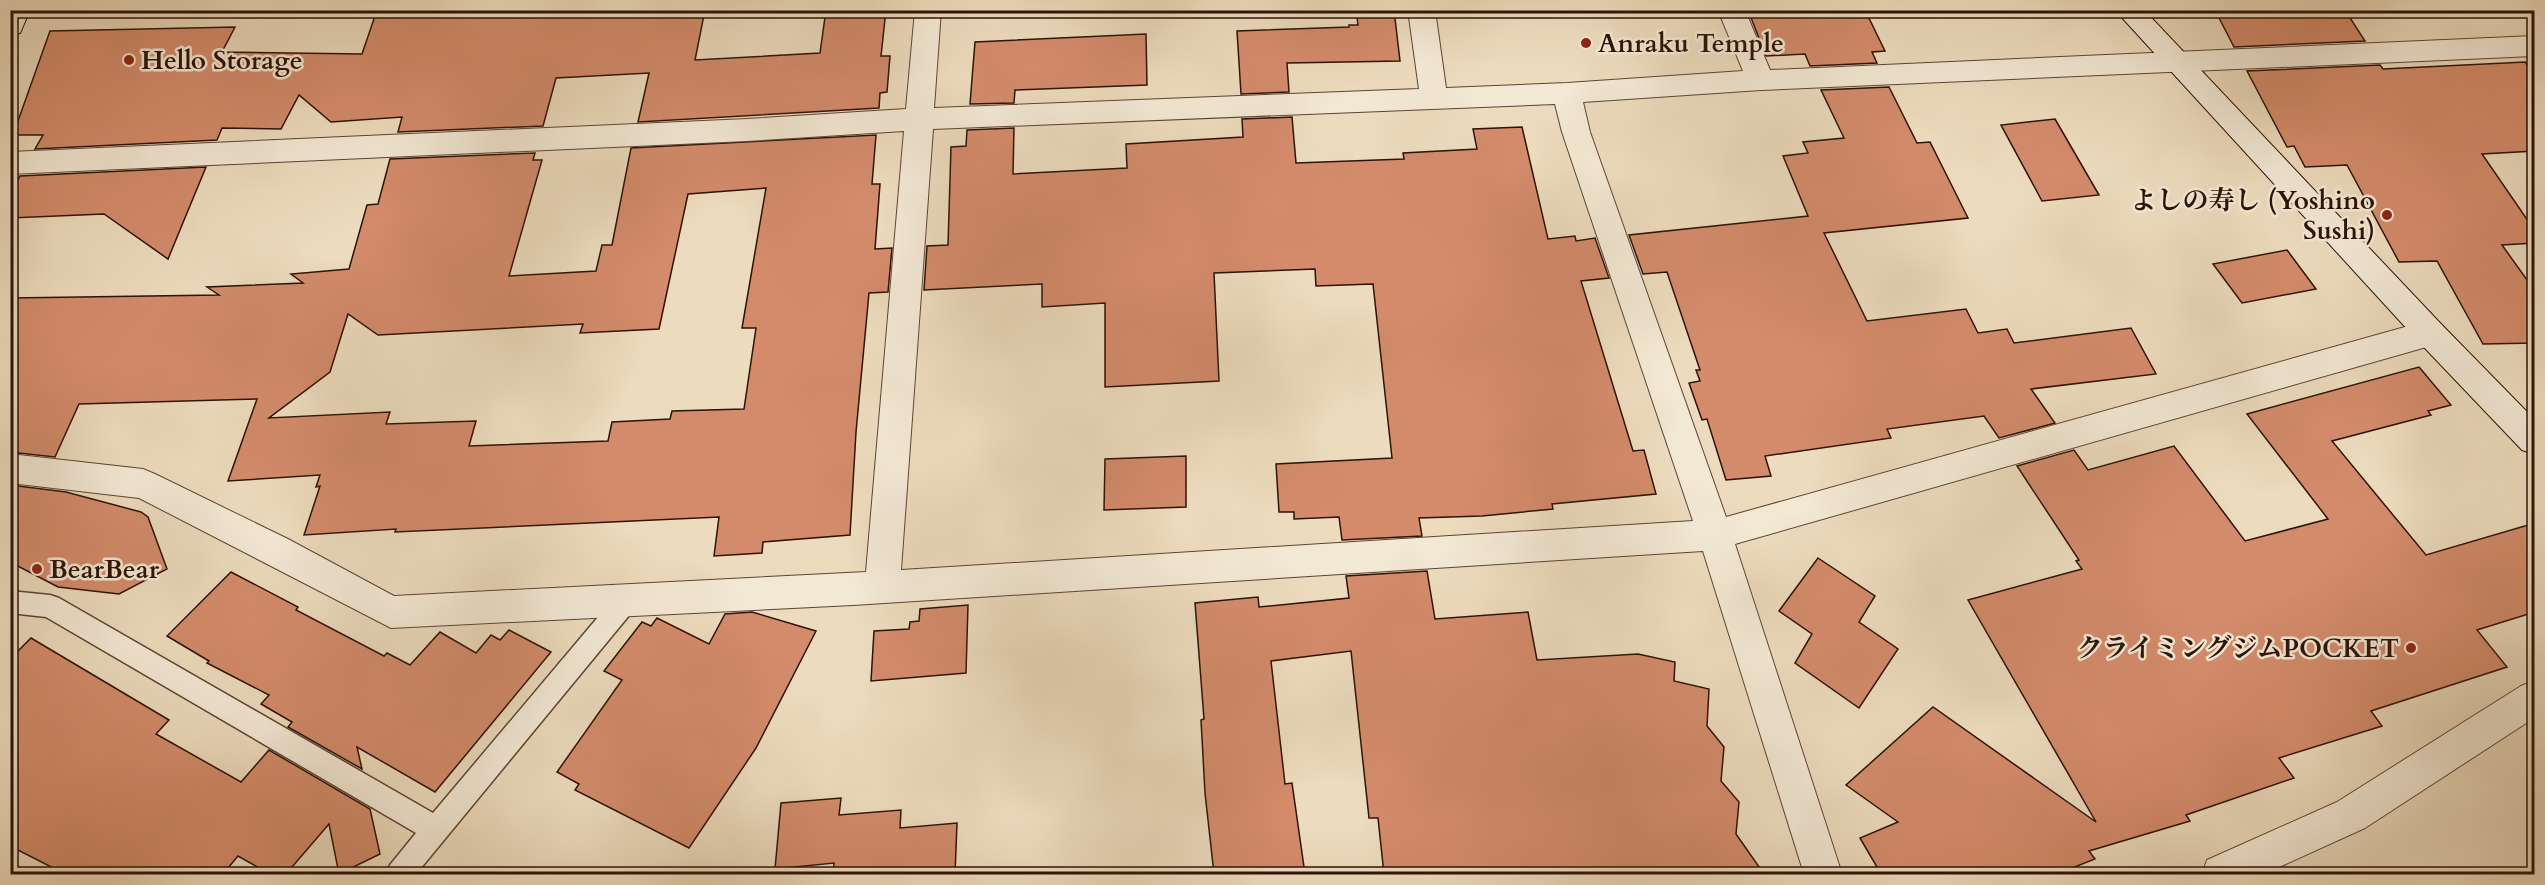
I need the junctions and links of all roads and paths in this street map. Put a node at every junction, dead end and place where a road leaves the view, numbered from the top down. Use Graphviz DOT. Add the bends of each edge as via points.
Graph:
graph roads {
  1 [pos="17,10"];
  2 [pos="928,10"];
  3 [pos="1421,10"];
  4 [pos="1731,10"];
  5 [pos="2128,10"];
  6 [pos="10,26"];
  7 [pos="2535,46"];
  8 [pos="2177,63"];
  9 [pos="1761,80"];
  10 [pos="1567,93"];
  11 [pos="1434,98"];
  12 [pos="920,119"];
  13 [pos="10,163"];
  14 [pos="2430,333"];
  15 [pos="2535,440"];
  16 [pos="10,468"];
  17 [pos="1715,535"];
  18 [pos="882,586"];
  19 [pos="628,599"];
  20 [pos="10,602"];
  21 [pos="2535,698"];
  22 [pos="435,828"];
  23 [pos="399,874"];
  24 [pos="1823,874"];
  25 [pos="2221,874"];
  1 -- 6 [label="street"];
  2 -- 12 [label="street"];
  3 -- 11 [label="street"];
  4 -- 9 [label="street"];
  5 -- 8 [label="street"];
  7 -- 8 [label="street"];
  8 -- 9 [label="street"];
  8 -- 14 [label="street"];
  9 -- 10 [label="street"];
  10 -- 11 [label="street"];
  10 -- 17 [label="street" via="1576,132"];
  11 -- 12 [label="street"];
  12 -- 13 [label="street"];
  12 -- 18 [label="street"];
  14 -- 15 [label="street"];
  14 -- 17 [label="street"];
  16 -- 19 [label="street" via="143,484 391,612"];
  17 -- 18 [label="street"];
  17 -- 24 [label="street"];
  18 -- 19 [label="street"];
  19 -- 22 [label="lane"];
  20 -- 22 [label="lane" via="50,606"];
  21 -- 25 [label="street" via="2351,815"];
  22 -- 23 [label="lane"];
}
